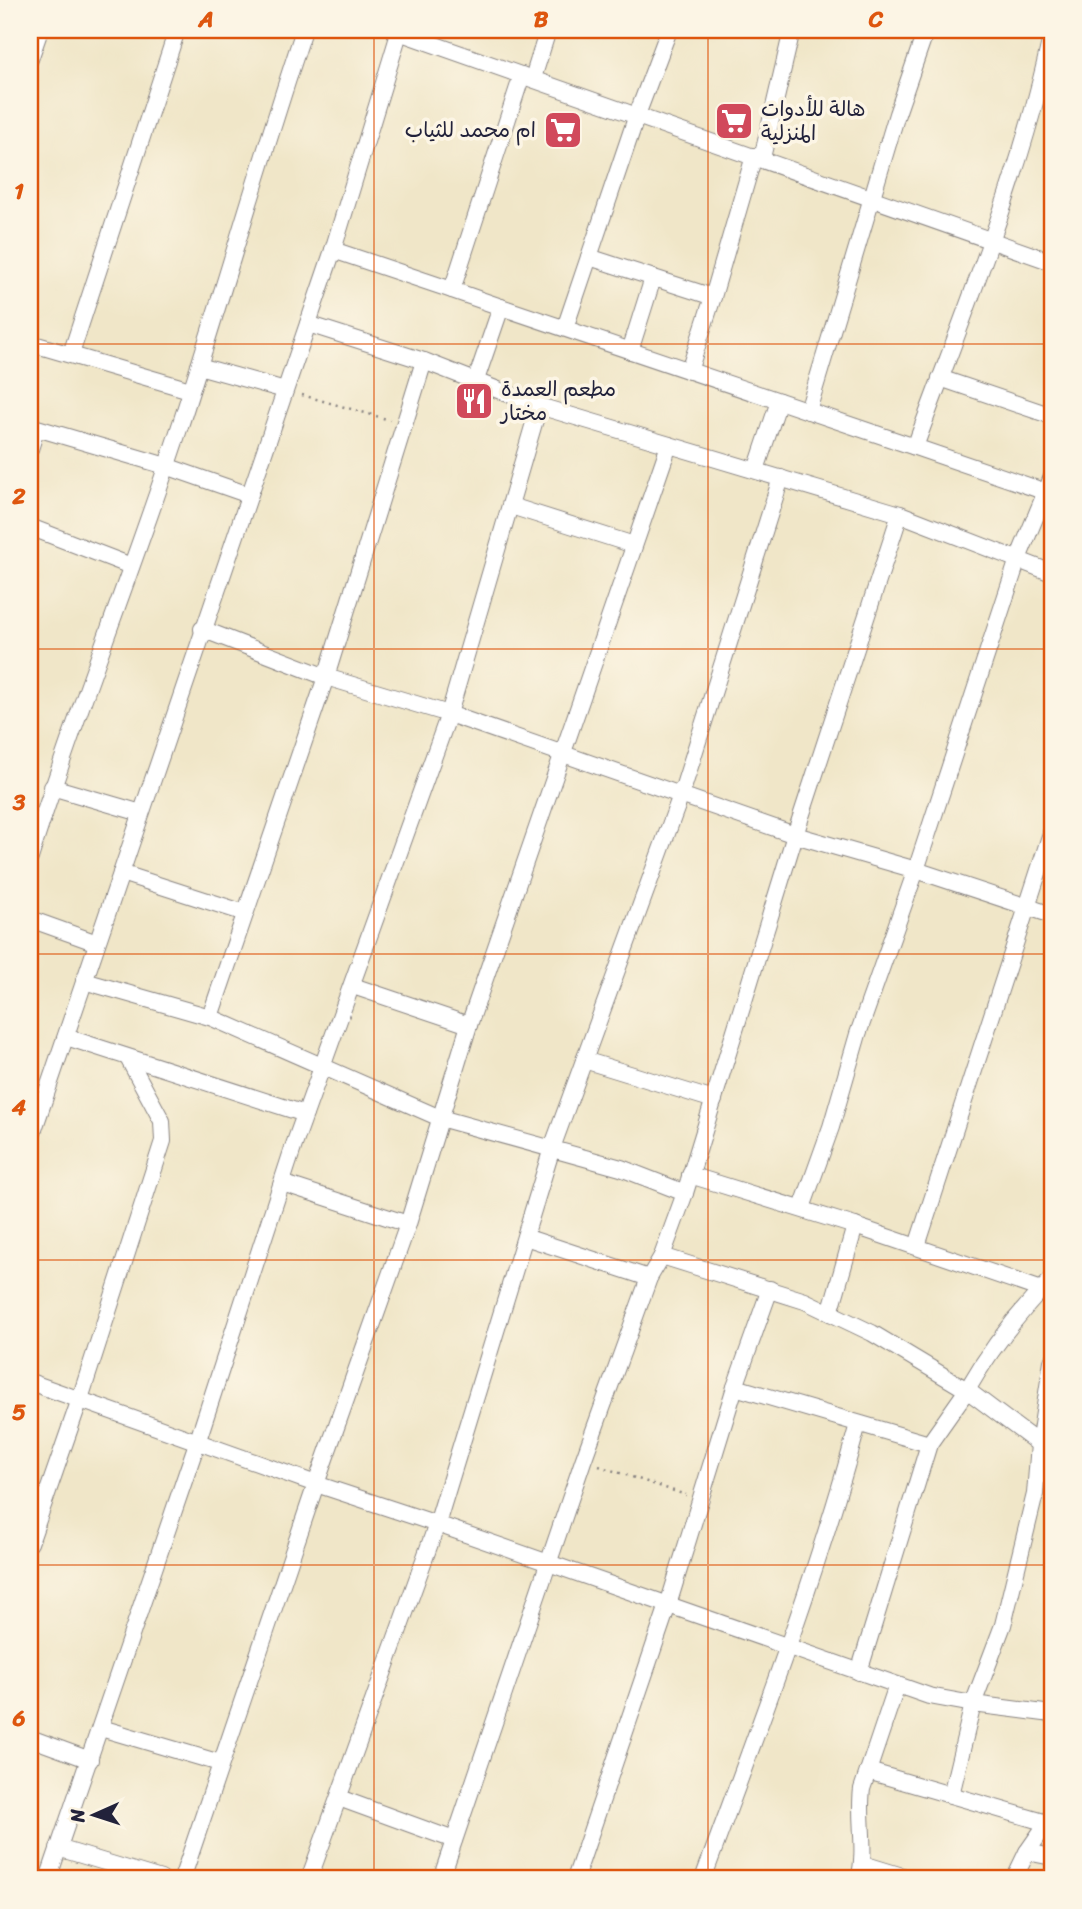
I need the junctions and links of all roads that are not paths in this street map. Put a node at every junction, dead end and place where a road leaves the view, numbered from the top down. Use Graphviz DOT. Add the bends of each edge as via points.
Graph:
graph roads {
  1 [pos="40,30"];
  2 [pos="177,30"];
  3 [pos="303,30"];
  4 [pos="397,30"];
  5 [pos="548,30"];
  6 [pos="669,30"];
  7 [pos="792,30"];
  8 [pos="925,30"];
  9 [pos="1052,32"];
  10 [pos="30,59"];
  11 [pos="527,76"];
  12 [pos="1048,77"];
  13 [pos="638,115"];
  14 [pos="758,157"];
  15 [pos="872,197"];
  16 [pos="990,240"];
  17 [pos="332,250"];
  18 [pos="589,257"];
  19 [pos="1052,262"];
  20 [pos="653,278"];
  21 [pos="452,290"];
  22 [pos="713,297"];
  23 [pos="501,306"];
  24 [pos="307,324"];
  25 [pos="565,328"];
  26 [pos="30,343"];
  27 [pos="630,351"];
  28 [pos="71,354"];
  29 [pos="424,362"];
  30 [pos="199,366"];
  31 [pos="689,370"];
  32 [pos="940,378"];
  33 [pos="476,380"];
  34 [pos="190,390"];
  35 [pos="285,390"];
  36 [pos="779,401"];
  37 [pos="539,405"];
  38 [pos="808,411"];
  39 [pos="1052,416"];
  40 [pos="33,428"];
  41 [pos="669,445"];
  42 [pos="915,447"];
  43 [pos="30,449"];
  44 [pos="166,466"];
  45 [pos="756,470"];
  46 [pos="781,478"];
  47 [pos="1051,488"];
  48 [pos="249,495"];
  49 [pos="511,506"];
  50 [pos="900,514"];
  51 [pos="30,527"];
  52 [pos="634,545"];
  53 [pos="1018,559"];
  54 [pos="131,566"];
  55 [pos="1052,573"];
  56 [pos="202,629"];
  57 [pos="326,677"];
  58 [pos="449,714"];
  59 [pos="562,755"];
  60 [pos="52,786"];
  61 [pos="681,794"];
  62 [pos="141,813"];
  63 [pos="1052,830"];
  64 [pos="795,835"];
  65 [pos="30,858"];
  66 [pos="916,870"];
  67 [pos="121,873"];
  68 [pos="1029,906"];
  69 [pos="245,913"];
  70 [pos="1052,915"];
  71 [pos="30,919"];
  72 [pos="97,943"];
  73 [pos="84,981"];
  74 [pos="353,986"];
  75 [pos="210,1017"];
  76 [pos="469,1025"];
  77 [pos="66,1037"];
  78 [pos="128,1058"];
  79 [pos="584,1060"];
  80 [pos="323,1065"];
  81 [pos="713,1100"];
  82 [pos="306,1114"];
  83 [pos="440,1118"];
  84 [pos="30,1141"];
  85 [pos="552,1148"];
  86 [pos="690,1175"];
  87 [pos="282,1184"];
  88 [pos="685,1193"];
  89 [pos="802,1209"];
  90 [pos="408,1224"];
  91 [pos="855,1226"];
  92 [pos="525,1237"];
  93 [pos="916,1246"];
  94 [pos="662,1255"];
  95 [pos="649,1278"];
  96 [pos="1047,1284"];
  97 [pos="770,1289"];
  98 [pos="830,1313"];
  99 [pos="1052,1361"];
  100 [pos="30,1382"];
  101 [pos="736,1387"];
  102 [pos="967,1391"];
  103 [pos="80,1399"];
  104 [pos="858,1424"];
  105 [pos="198,1440"];
  106 [pos="929,1444"];
  107 [pos="1046,1447"];
  108 [pos="316,1484"];
  109 [pos="437,1524"];
  110 [pos="30,1542"];
  111 [pos="549,1563"];
  112 [pos="668,1605"];
  113 [pos="788,1648"];
  114 [pos="859,1672"];
  115 [pos="897,1685"];
  116 [pos="973,1704"];
  117 [pos="1052,1714"];
  118 [pos="100,1728"];
  119 [pos="30,1738"];
  120 [pos="90,1760"];
  121 [pos="220,1763"];
  122 [pos="868,1771"];
  123 [pos="951,1795"];
  124 [pos="339,1798"];
  125 [pos="1050,1819"];
  126 [pos="454,1840"];
  127 [pos="58,1848"];
  128 [pos="1027,1852"];
  129 [pos="1052,1857"];
  130 [pos="861,1872"];
  131 [pos="48,1879"];
  132 [pos="161,1879"];
  133 [pos="182,1879"];
  134 [pos="309,1879"];
  135 [pos="441,1879"];
  136 [pos="575,1879"];
  137 [pos="703,1879"];
  138 [pos="912,1879"];
  139 [pos="1014,1879"];
  1 -- 10 [label="street"];
  2 -- 28 [label="street"];
  3 -- 30 [label="street"];
  4 -- 11 [label="street"];
  4 -- 17 [label="street"];
  5 -- 11 [label="street"];
  6 -- 13 [label="street"];
  7 -- 14 [label="street"];
  8 -- 15 [label="street"];
  9 -- 12 [label="street"];
  11 -- 13 [label="street"];
  11 -- 21 [label="street"];
  12 -- 16 [label="street"];
  13 -- 14 [label="street"];
  13 -- 18 [label="street"];
  14 -- 15 [label="street"];
  14 -- 22 [label="street"];
  15 -- 16 [label="street"];
  15 -- 38 [label="street"];
  16 -- 19 [label="street"];
  16 -- 32 [label="street"];
  17 -- 21 [label="street"];
  17 -- 24 [label="street"];
  18 -- 20 [label="street"];
  18 -- 25 [label="street"];
  20 -- 22 [label="street"];
  20 -- 27 [label="street"];
  21 -- 23 [label="street"];
  22 -- 31 [label="street"];
  23 -- 25 [label="street"];
  23 -- 33 [label="street"];
  24 -- 29 [label="street"];
  24 -- 35 [label="street"];
  25 -- 27 [label="street"];
  26 -- 28 [label="street"];
  27 -- 31 [label="street"];
  28 -- 34 [label="street"];
  29 -- 33 [label="street"];
  29 -- 57 [label="street"];
  30 -- 34 [label="street"];
  30 -- 35 [label="street"];
  31 -- 36 [label="street"];
  32 -- 39 [label="street"];
  32 -- 42 [label="street"];
  33 -- 37 [label="street"];
  34 -- 44 [label="street"];
  35 -- 48 [label="street"];
  36 -- 38 [label="street"];
  36 -- 45 [label="street"];
  37 -- 41 [label="street"];
  37 -- 49 [label="street"];
  38 -- 42 [label="street"];
  40 -- 43 [label="street"];
  40 -- 44 [label="street"];
  41 -- 45 [label="street"];
  41 -- 52 [label="street"];
  42 -- 47 [label="street"];
  44 -- 48 [label="street"];
  44 -- 54 [label="street"];
  45 -- 46 [label="street"];
  46 -- 50 [label="street"];
  46 -- 61 [label="street"];
  47 -- 53 [label="street"];
  48 -- 56 [label="street"];
  49 -- 52 [label="street"];
  49 -- 58 [label="street"];
  50 -- 53 [label="street"];
  50 -- 64 [label="street"];
  51 -- 54 [label="street"];
  52 -- 59 [label="street"];
  53 -- 55 [label="street"];
  53 -- 66 [label="street"];
  54 -- 60 [label="street"];
  56 -- 57 [label="street"];
  56 -- 62 [label="street"];
  57 -- 58 [label="street"];
  57 -- 69 [label="street"];
  58 -- 59 [label="street"];
  58 -- 74 [label="street"];
  59 -- 61 [label="street"];
  59 -- 76 [label="street"];
  60 -- 62 [label="street"];
  60 -- 65 [label="street"];
  61 -- 64 [label="street"];
  61 -- 79 [label="street"];
  62 -- 67 [label="street"];
  63 -- 68 [label="street"];
  64 -- 66 [label="street"];
  64 -- 81 [label="street"];
  66 -- 68 [label="street"];
  66 -- 89 [label="street"];
  67 -- 69 [label="street"];
  67 -- 72 [label="street"];
  68 -- 70 [label="street"];
  68 -- 93 [label="street"];
  69 -- 75 [label="street"];
  71 -- 72 [label="street"];
  72 -- 73 [label="street"];
  73 -- 75 [label="street"];
  73 -- 77 [label="street"];
  74 -- 76 [label="street"];
  74 -- 80 [label="street"];
  75 -- 80 [label="street"];
  76 -- 83 [label="street"];
  77 -- 78 [label="street"];
  77 -- 84 [label="street"];
  78 -- 82 [label="street"];
  78 -- 103 [label="street" via="162,1121 163,1141"];
  79 -- 81 [label="street"];
  79 -- 85 [label="street"];
  80 -- 82 [label="street"];
  80 -- 83 [label="street"];
  81 -- 86 [label="street"];
  82 -- 87 [label="street"];
  83 -- 85 [label="street"];
  83 -- 90 [label="street"];
  85 -- 88 [label="street"];
  85 -- 92 [label="street"];
  86 -- 88 [label="street"];
  86 -- 89 [label="street"];
  87 -- 90 [label="street"];
  87 -- 105 [label="street"];
  88 -- 94 [label="street"];
  89 -- 91 [label="street"];
  90 -- 108 [label="street"];
  91 -- 93 [label="street"];
  91 -- 98 [label="street"];
  92 -- 95 [label="street"];
  92 -- 109 [label="street"];
  93 -- 96 [label="street"];
  94 -- 95 [label="street"];
  94 -- 97 [label="street"];
  95 -- 111 [label="street"];
  96 -- 102 [label="street" via="989,1353"];
  97 -- 98 [label="street"];
  97 -- 101 [label="street"];
  98 -- 102 [label="street"];
  99 -- 107 [label="street"];
  100 -- 103 [label="street"];
  101 -- 104 [label="street"];
  101 -- 112 [label="street"];
  102 -- 106 [label="street"];
  102 -- 107 [label="street"];
  103 -- 105 [label="street"];
  103 -- 110 [label="street"];
  104 -- 106 [label="street"];
  104 -- 113 [label="street"];
  105 -- 108 [label="street"];
  105 -- 118 [label="street"];
  106 -- 114 [label="street"];
  107 -- 116 [label="street" via="1003,1625"];
  108 -- 109 [label="street"];
  108 -- 121 [label="street"];
  109 -- 111 [label="street"];
  109 -- 124 [label="street"];
  111 -- 112 [label="street"];
  111 -- 126 [label="street"];
  112 -- 113 [label="street"];
  112 -- 136 [label="street"];
  113 -- 114 [label="street"];
  113 -- 137 [label="street"];
  114 -- 115 [label="street"];
  115 -- 116 [label="street"];
  115 -- 122 [label="street"];
  116 -- 117 [label="street"];
  116 -- 123 [label="street"];
  118 -- 120 [label="street"];
  118 -- 121 [label="street"];
  119 -- 120 [label="street"];
  120 -- 127 [label="street"];
  121 -- 133 [label="street"];
  122 -- 123 [label="street"];
  122 -- 130 [label="street" via="860,1806"];
  123 -- 125 [label="street"];
  124 -- 126 [label="street"];
  124 -- 134 [label="street"];
  125 -- 128 [label="street"];
  126 -- 135 [label="street"];
  127 -- 131 [label="street"];
  127 -- 132 [label="street"];
  128 -- 129 [label="street"];
  128 -- 139 [label="street"];
  130 -- 138 [label="street"];
}
